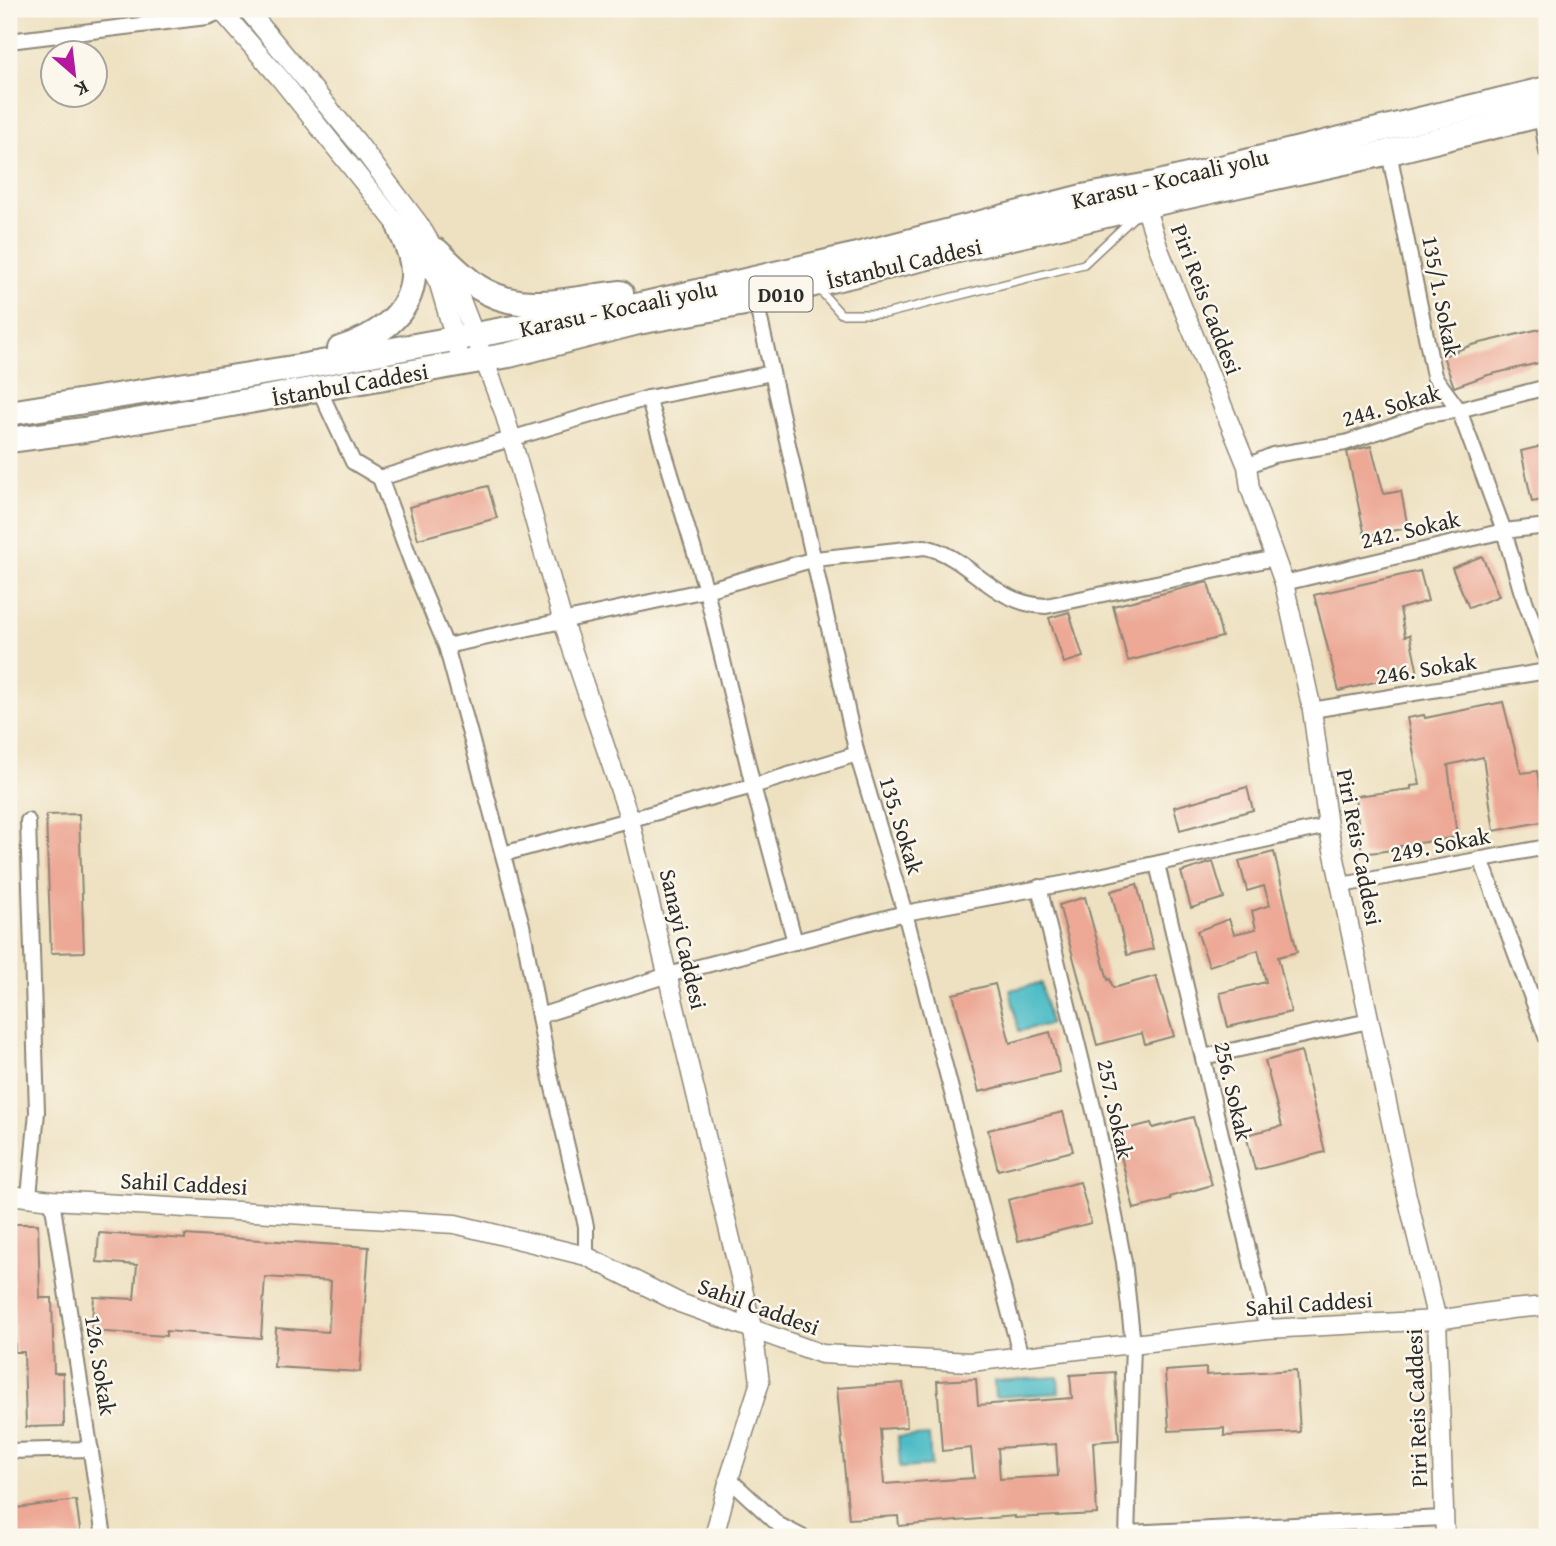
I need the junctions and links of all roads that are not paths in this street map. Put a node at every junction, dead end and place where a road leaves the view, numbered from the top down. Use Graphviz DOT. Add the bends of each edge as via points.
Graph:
graph roads {
  1 [pos="224,9"];
  2 [pos="247,9"];
  3 [pos="9,41"];
  4 [pos="1547,89"];
  5 [pos="1544,113"];
  6 [pos="1386,140"];
  7 [pos="1547,152"];
  8 [pos="1141,196"];
  9 [pos="401,228"];
  10 [pos="437,251"];
  11 [pos="768,276"];
  12 [pos="814,284"];
  13 [pos="756,301"];
  14 [pos="466,338"];
  15 [pos="472,363"];
  16 [pos="274,371"];
  17 [pos="772,373"];
  18 [pos="1547,387"];
  19 [pos="319,389"];
  20 [pos="648,398"];
  21 [pos="1459,410"];
  22 [pos="9,414"];
  23 [pos="512,438"];
  24 [pos="9,440"];
  25 [pos="1247,466"];
  26 [pos="380,478"];
  27 [pos="1547,526"];
  28 [pos="1504,531"];
  29 [pos="1275,558"];
  30 [pos="815,559"];
  31 [pos="1284,583"];
  32 [pos="706,590"];
  33 [pos="564,622"];
  34 [pos="446,646"];
  35 [pos="1547,660"];
  36 [pos="1547,671"];
  37 [pos="1312,710"];
  38 [pos="857,754"];
  39 [pos="752,786"];
  40 [pos="630,820"];
  41 [pos="28,821"];
  42 [pos="1328,826"];
  43 [pos="1547,846"];
  44 [pos="503,854"];
  45 [pos="1481,859"];
  46 [pos="1157,864"];
  47 [pos="1342,885"];
  48 [pos="1039,887"];
  49 [pos="905,913"];
  50 [pos="795,942"];
  51 [pos="668,975"];
  52 [pos="539,1016"];
  53 [pos="1369,1021"];
  54 [pos="1547,1039"];
  55 [pos="1203,1057"];
  56 [pos="9,1195"];
  57 [pos="29,1196"];
  58 [pos="52,1200"];
  59 [pos="586,1256"];
  60 [pos="1547,1306"];
  61 [pos="1437,1320"];
  62 [pos="1267,1329"];
  63 [pos="753,1331"];
  64 [pos="1133,1344"];
  65 [pos="1021,1357"];
  66 [pos="90,1449"];
  67 [pos="9,1451"];
  68 [pos="729,1479"];
  69 [pos="1444,1518"];
  70 [pos="1127,1535"];
  71 [pos="104,1537"];
  72 [pos="714,1537"];
  73 [pos="802,1537"];
  74 [pos="1445,1537"];
  1 -- 3 [label="street" via="207,17"];
  1 -- 9 [label="street"];
  2 -- 10 [label="street" via="357,142"];
  4 -- 6 [label="highway, Karasu - Kocaali yolu / D010"];
  5 -- 6 [label="highway, D010"];
  5 -- 7 [label="street"];
  6 -- 8 [label="highway, Karasu - Kocaali yolu / D010"];
  6 -- 21 [label="street, 135/1. Sokak" via="1434,376"];
  8 -- 11 [label="highway, Karasu - Kocaali yolu / D010" via="1082,197"];
  8 -- 12 [label="highway, İstanbul Caddesi / D010"];
  8 -- 12 [label="lane" via="1084,264 885,314 841,314"];
  8 -- 25 [label="street, Piri Reis Caddesi"];
  9 -- 14 [label="street" via="428,263"];
  9 -- 16 [label="highway" via="414,275 399,314 360,343"];
  10 -- 11 [label="highway" via="478,287 523,303 549,304"];
  10 -- 14 [label="street" via="454,282"];
  11 -- 14 [label="highway, Karasu - Kocaali yolu / D010"];
  12 -- 13 [label="highway, İstanbul Caddesi / D010"];
  13 -- 15 [label="highway, İstanbul Caddesi / D010" via="638,322"];
  13 -- 17 [label="street, 135. Sokak"];
  14 -- 15 [label="street, Sanayi Caddesi"];
  14 -- 16 [label="highway, Karasu - Kocaali yolu / D010"];
  15 -- 19 [label="highway, İstanbul Caddesi / D010"];
  15 -- 23 [label="street, Sanayi Caddesi"];
  16 -- 22 [label="highway, Karasu - Kocaali yolu / D010"];
  17 -- 20 [label="street"];
  17 -- 30 [label="street, 135. Sokak"];
  18 -- 21 [label="street, 244. Sokak"];
  19 -- 24 [label="highway, İstanbul Caddesi / D010"];
  19 -- 26 [label="street" via="353,461"];
  20 -- 23 [label="street"];
  20 -- 32 [label="street"];
  21 -- 25 [label="street, 244. Sokak" via="1426,415 1345,443 1273,455"];
  21 -- 28 [label="street, 135/1. Sokak"];
  23 -- 26 [label="street"];
  23 -- 33 [label="street, Sanayi Caddesi"];
  25 -- 29 [label="street, Piri Reis Caddesi" via="1250,488"];
  26 -- 34 [label="street"];
  27 -- 28 [label="street, 242. Sokak"];
  28 -- 31 [label="street, 242. Sokak"];
  28 -- 35 [label="street, 135/1. Sokak"];
  29 -- 30 [label="street" via="1046,606 1020,603 994,590 941,550 925,547"];
  29 -- 31 [label="street, Piri Reis Caddesi"];
  30 -- 32 [label="street"];
  30 -- 38 [label="street, 135. Sokak"];
  31 -- 37 [label="street, Piri Reis Caddesi"];
  32 -- 33 [label="street"];
  32 -- 39 [label="street"];
  33 -- 34 [label="street"];
  33 -- 40 [label="street, Sanayi Caddesi"];
  34 -- 44 [label="street"];
  36 -- 37 [label="street, 246. Sokak"];
  37 -- 42 [label="street, Piri Reis Caddesi"];
  38 -- 39 [label="street"];
  38 -- 49 [label="street, 135. Sokak"];
  39 -- 40 [label="street"];
  39 -- 50 [label="street"];
  40 -- 44 [label="street"];
  40 -- 51 [label="street, Sanayi Caddesi"];
  41 -- 57 [label="street" via="37,1112"];
  42 -- 46 [label="street"];
  42 -- 47 [label="street, Piri Reis Caddesi"];
  43 -- 45 [label="street, 249. Sokak"];
  44 -- 52 [label="street"];
  45 -- 47 [label="street, 249. Sokak"];
  45 -- 54 [label="street"];
  46 -- 48 [label="street"];
  46 -- 55 [label="street, 256. Sokak"];
  47 -- 53 [label="street, Piri Reis Caddesi"];
  48 -- 49 [label="street"];
  48 -- 64 [label="street, 257. Sokak" via="1096,1119 1124,1262"];
  49 -- 50 [label="street"];
  49 -- 65 [label="street, 135. Sokak"];
  50 -- 51 [label="street"];
  51 -- 52 [label="street"];
  51 -- 63 [label="street, Sanayi Caddesi"];
  52 -- 59 [label="street" via="586,1226"];
  53 -- 55 [label="street"];
  53 -- 61 [label="street, Piri Reis Caddesi"];
  55 -- 62 [label="street, 256. Sokak"];
  56 -- 57 [label="street, Sahil Caddesi"];
  57 -- 58 [label="street, Sahil Caddesi"];
  58 -- 59 [label="street, Sahil Caddesi" via="455,1224"];
  58 -- 66 [label="street, 126. Sokak"];
  59 -- 63 [label="street, Sahil Caddesi" via="680,1303"];
  60 -- 61 [label="street, Sahil Caddesi"];
  61 -- 62 [label="street, Sahil Caddesi"];
  61 -- 69 [label="street, Piri Reis Caddesi"];
  62 -- 64 [label="street, Sahil Caddesi"];
  63 -- 65 [label="street, Sahil Caddesi" via="822,1354 970,1363"];
  63 -- 68 [label="street, Sanayi Caddesi" via="760,1382"];
  64 -- 65 [label="street, Sahil Caddesi"];
  64 -- 70 [label="street, 257. Sokak"];
  66 -- 67 [label="street"];
  66 -- 71 [label="street, 126. Sokak"];
  68 -- 72 [label="street, Sanayi Caddesi"];
  68 -- 73 [label="street" via="779,1525"];
  69 -- 70 [label="street"];
  69 -- 74 [label="street, Piri Reis Caddesi"];
}
